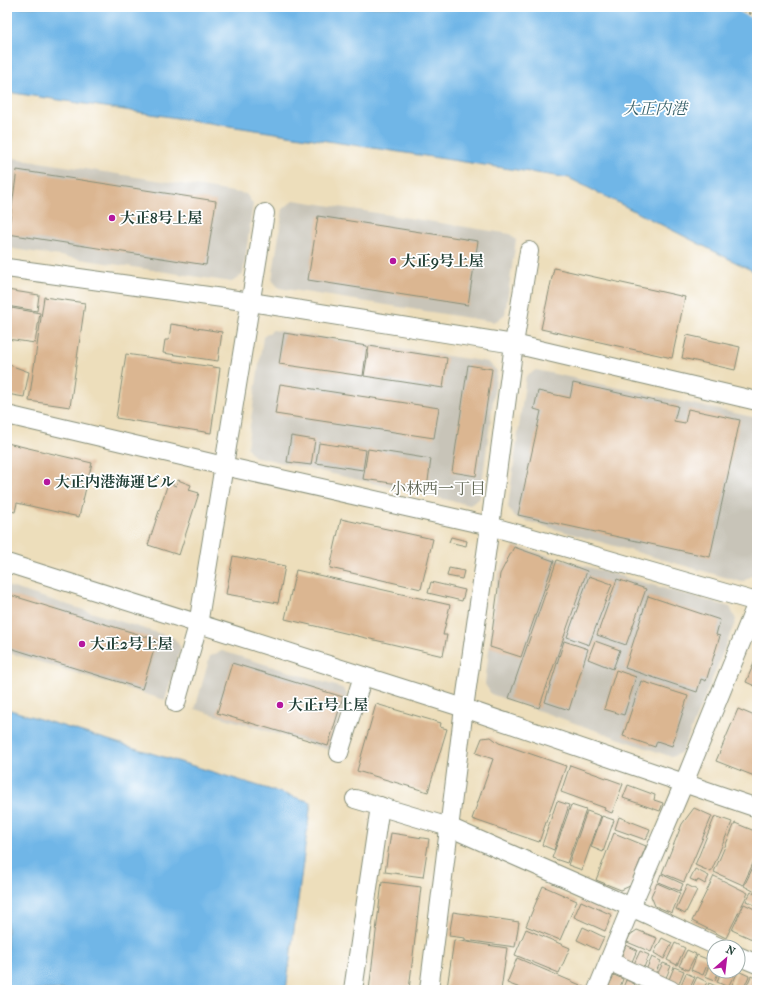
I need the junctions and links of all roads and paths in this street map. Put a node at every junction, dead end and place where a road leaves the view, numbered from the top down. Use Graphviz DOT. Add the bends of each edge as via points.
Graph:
graph roads {
  1 [pos="738,7"];
  2 [pos="757,17"];
  3 [pos="265,213"];
  4 [pos="529,251"];
  5 [pos="7,268"];
  6 [pos="251,302"];
  7 [pos="514,344"];
  8 [pos="757,401"];
  9 [pos="7,415"];
  10 [pos="224,466"];
  11 [pos="490,526"];
  12 [pos="7,563"];
  13 [pos="757,602"];
  14 [pos="198,625"];
  15 [pos="363,676"];
  16 [pos="176,703"];
  17 [pos="464,708"];
  18 [pos="339,753"];
  19 [pos="684,783"];
  20 [pos="355,799"];
  21 [pos="380,806"];
  22 [pos="757,808"];
  23 [pos="449,827"];
  24 [pos="631,907"];
  25 [pos="706,941"];
  26 [pos="746,959"];
  27 [pos="609,961"];
  28 [pos="757,964"];
  29 [pos="353,990"];
  30 [pos="429,990"];
  31 [pos="597,990"];
  32 [pos="671,990"];
  1 -- 2 [label="path"];
  3 -- 6 [label="street"];
  4 -- 7 [label="street"];
  5 -- 6 [label="street"];
  6 -- 7 [label="street"];
  6 -- 10 [label="street"];
  7 -- 8 [label="street"];
  7 -- 11 [label="street"];
  9 -- 10 [label="street"];
  10 -- 11 [label="street"];
  10 -- 14 [label="street"];
  11 -- 13 [label="street"];
  11 -- 17 [label="street"];
  12 -- 14 [label="street"];
  13 -- 19 [label="street"];
  14 -- 15 [label="street"];
  14 -- 16 [label="street"];
  15 -- 17 [label="street"];
  15 -- 18 [label="street"];
  17 -- 19 [label="street"];
  17 -- 23 [label="street"];
  19 -- 22 [label="street"];
  19 -- 24 [label="street"];
  20 -- 21 [label="street"];
  21 -- 23 [label="street"];
  21 -- 29 [label="street"];
  23 -- 24 [label="street"];
  23 -- 30 [label="street"];
  24 -- 25 [label="street"];
  24 -- 27 [label="street"];
  26 -- 28 [label="street"];
  27 -- 31 [label="street"];
  27 -- 32 [label="street"];
}
